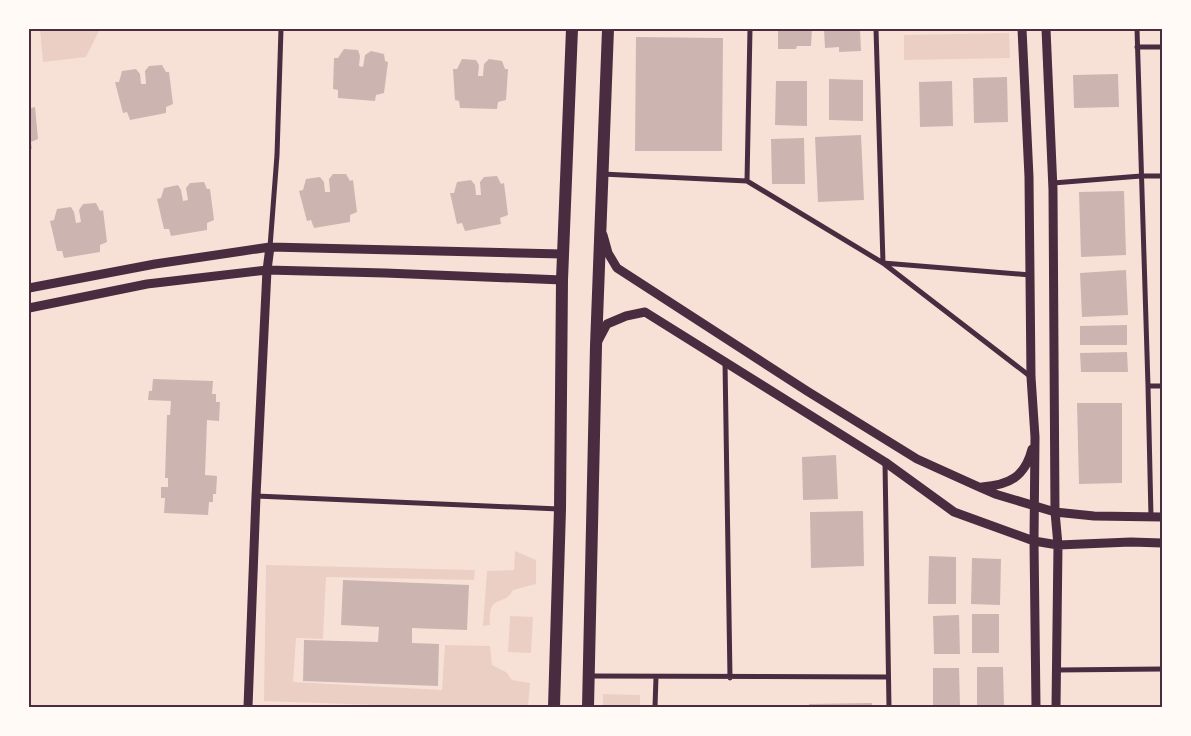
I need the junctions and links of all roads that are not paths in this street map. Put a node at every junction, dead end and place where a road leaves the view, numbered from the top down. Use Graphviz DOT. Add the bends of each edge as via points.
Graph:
graph roads {
  1 [pos="281,29"];
  2 [pos="572,29"];
  3 [pos="608,29"];
  4 [pos="750,29"];
  5 [pos="876,29"];
  6 [pos="1022,29"];
  7 [pos="1046,29"];
  8 [pos="1137,29"];
  9 [pos="1137,47"];
  10 [pos="1162,47"];
  11 [pos="602,174"];
  12 [pos="1141,176"];
  13 [pos="1162,176"];
  14 [pos="747,181"];
  15 [pos="1053,183"];
  16 [pos="600,226"];
  17 [pos="270,247"];
  18 [pos="563,254"];
  19 [pos="883,263"];
  20 [pos="267,270"];
  21 [pos="1031,275"];
  22 [pos="562,280"];
  23 [pos="29,288"];
  24 [pos="29,308"];
  25 [pos="596,346"];
  26 [pos="725,362"];
  27 [pos="1031,377"];
  28 [pos="1148,386"];
  29 [pos="1162,386"];
  30 [pos="1035,436"];
  31 [pos="885,462"];
  32 [pos="979,487"];
  33 [pos="256,496"];
  34 [pos="1035,506"];
  35 [pos="560,509"];
  36 [pos="1055,512"];
  37 [pos="1151,516"];
  38 [pos="1162,517"];
  39 [pos="1034,541"];
  40 [pos="1162,543"];
  41 [pos="1058,545"];
  42 [pos="1162,669"];
  43 [pos="1056,670"];
  44 [pos="589,676"];
  45 [pos="656,677"];
  46 [pos="730,678"];
  47 [pos="888,678"];
  48 [pos="248,707"];
  49 [pos="554,707"];
  50 [pos="588,707"];
  51 [pos="655,707"];
  52 [pos="889,707"];
  53 [pos="1036,707"];
  54 [pos="1056,707"];
  1 -- 17 [label="street"];
  2 -- 18 [label="main road"];
  3 -- 11 [label="main road"];
  4 -- 14 [label="street"];
  5 -- 19 [label="street"];
  6 -- 21 [label="street"];
  7 -- 15 [label="street"];
  8 -- 9 [label="street"];
  9 -- 10 [label="street"];
  9 -- 12 [label="street"];
  11 -- 14 [label="street"];
  11 -- 16 [label="main road"];
  12 -- 13 [label="street"];
  12 -- 15 [label="street"];
  12 -- 28 [label="street"];
  14 -- 19 [label="street"];
  15 -- 36 [label="street"];
  16 -- 25 [label="main road"];
  16 -- 32 [label="street" via="608,253 617,268 917,459"];
  17 -- 18 [label="street"];
  17 -- 20 [label="street"];
  17 -- 23 [label="street" via="155,264"];
  18 -- 22 [label="main road"];
  19 -- 21 [label="street"];
  19 -- 27 [label="street"];
  20 -- 22 [label="street"];
  20 -- 24 [label="street" via="147,284"];
  20 -- 33 [label="street"];
  21 -- 27 [label="street"];
  22 -- 35 [label="main road"];
  25 -- 26 [label="street" via="607,324 645,312"];
  25 -- 44 [label="main road"];
  26 -- 31 [label="street"];
  26 -- 46 [label="street"];
  27 -- 30 [label="street"];
  28 -- 29 [label="street"];
  28 -- 37 [label="street"];
  30 -- 32 [label="street" via="1029,461 1017,476 998,486"];
  30 -- 34 [label="street"];
  31 -- 39 [label="street" via="954,512"];
  31 -- 47 [label="street"];
  32 -- 34 [label="street"];
  33 -- 35 [label="street"];
  33 -- 48 [label="street"];
  34 -- 36 [label="street"];
  34 -- 39 [label="street"];
  35 -- 49 [label="main road"];
  36 -- 37 [label="street"];
  36 -- 41 [label="street"];
  37 -- 38 [label="street"];
  39 -- 41 [label="street"];
  39 -- 53 [label="street"];
  40 -- 41 [label="street"];
  41 -- 43 [label="street"];
  42 -- 43 [label="street"];
  43 -- 54 [label="street"];
  44 -- 45 [label="street"];
  44 -- 50 [label="main road"];
  45 -- 46 [label="street"];
  45 -- 51 [label="street"];
  46 -- 47 [label="street"];
  47 -- 52 [label="street"];
}
